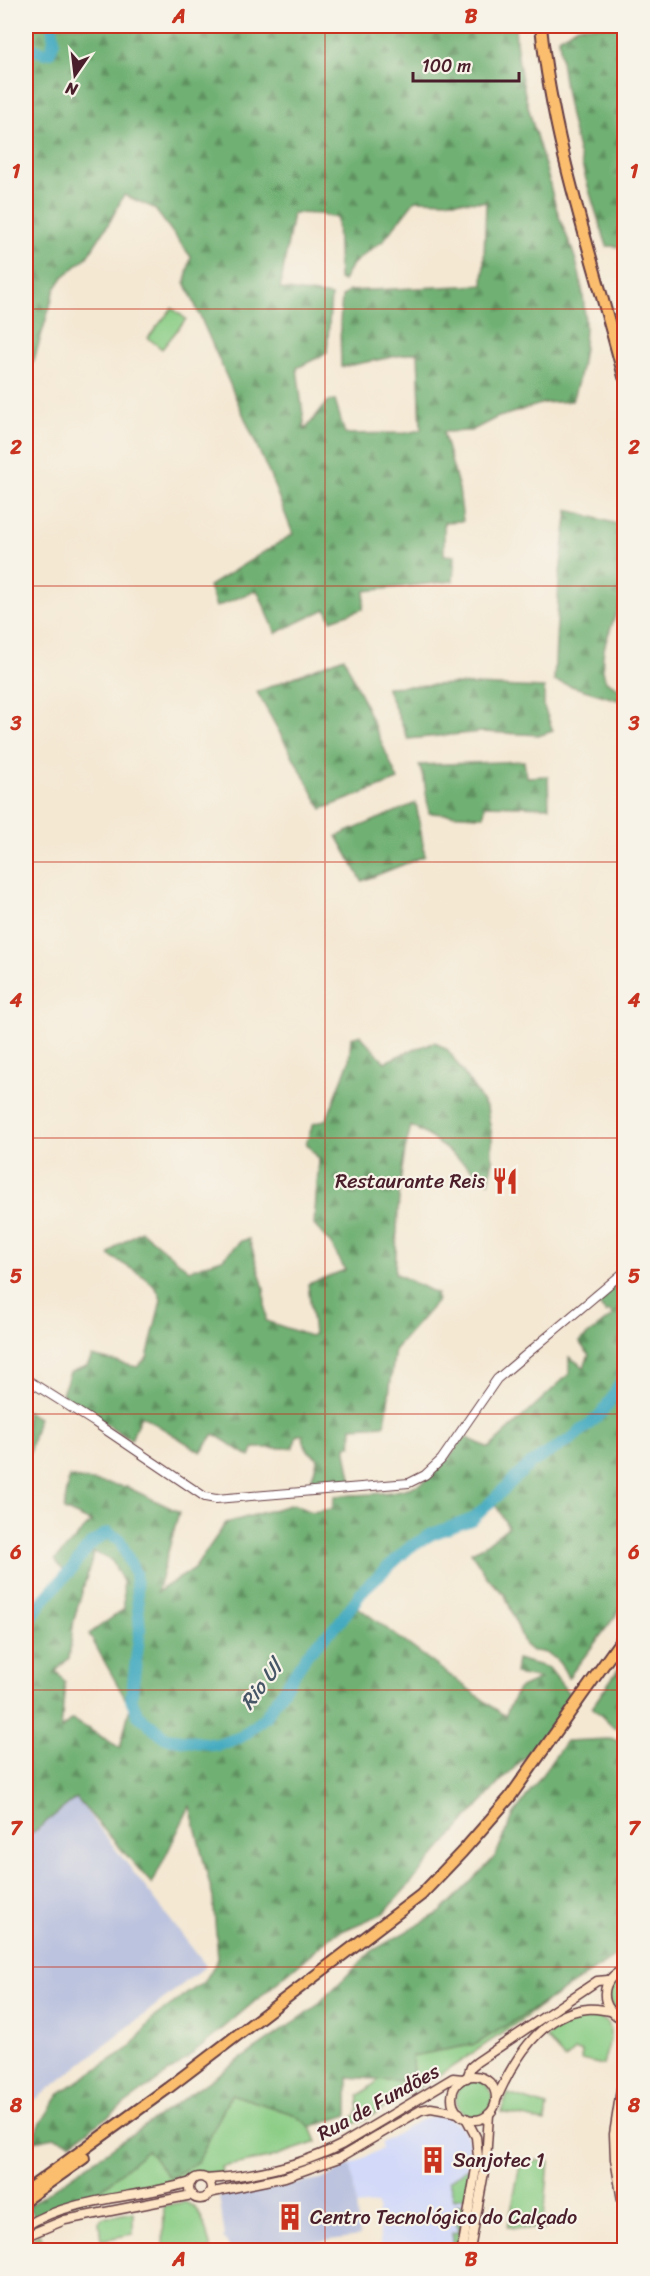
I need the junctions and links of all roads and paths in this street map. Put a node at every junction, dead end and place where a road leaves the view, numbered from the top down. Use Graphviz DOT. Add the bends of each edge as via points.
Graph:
graph roads {
  1 [pos="540,26"];
  2 [pos="546,26"];
  3 [pos="624,355"];
  4 [pos="624,377"];
  5 [pos="624,1272"];
  6 [pos="26,1379"];
  7 [pos="624,1636"];
  8 [pos="624,1646"];
  9 [pos="624,1970"];
  10 [pos="608,1980"];
  11 [pos="610,2011"];
  12 [pos="624,2019"];
  13 [pos="624,2070"];
  14 [pos="465,2079"];
  15 [pos="496,2100"];
  16 [pos="489,2114"];
  17 [pos="462,2115"];
  18 [pos="206,2179"];
  19 [pos="191,2182"];
  20 [pos="26,2191"];
  21 [pos="209,2193"];
  22 [pos="192,2195"];
  23 [pos="26,2199"];
  24 [pos="624,2212"];
  25 [pos="26,2226"];
  26 [pos="26,2236"];
  27 [pos="462,2250"];
  28 [pos="470,2250"];
  1 -- 4 [label="highway" via="550,103"];
  2 -- 3 [label="highway" via="569,157"];
  5 -- 6 [label="street" via="497,1379 441,1460 425,1476 409,1483 205,1497"];
  7 -- 20 [label="highway" via="510,1797 421,1895"];
  8 -- 23 [label="highway" via="513,1800 424,1898"];
  9 -- 10 [label="main road"];
  10 -- 11 [label="main road" via="604,1996"];
  10 -- 14 [label="main road" via="597,1981 477,2062"];
  11 -- 12 [label="main road"];
  11 -- 15 [label="main road" via="578,2010 550,2024 514,2061"];
  13 -- 24 [label="main road" via="614,2133"];
  14 -- 15 [label="main road" via="476,2076 489,2082"];
  14 -- 17 [label="main road" via="453,2095"];
  14 -- 18 [label="main road, Rua de Fundões" via="453,2078 322,2153 274,2168"];
  15 -- 16 [label="main road"];
  16 -- 17 [label="main road" via="478,2119"];
  16 -- 28 [label="main road" via="486,2161"];
  17 -- 21 [label="main road, Rua de Fundões" via="431,2108 421,2110 339,2158 285,2177"];
  17 -- 27 [label="main road" via="476,2137 478,2157"];
  18 -- 19 [label="main road, Rua de Fundões" via="200,2177"];
  18 -- 21 [label="main road"];
  19 -- 22 [label="main road"];
  19 -- 25 [label="main road, Rua de Fundões" via="72,2207"];
  21 -- 22 [label="main road, Rua de Fundões" via="200,2198"];
  22 -- 26 [label="main road, Rua de Fundões" via="65,2220"];
}
